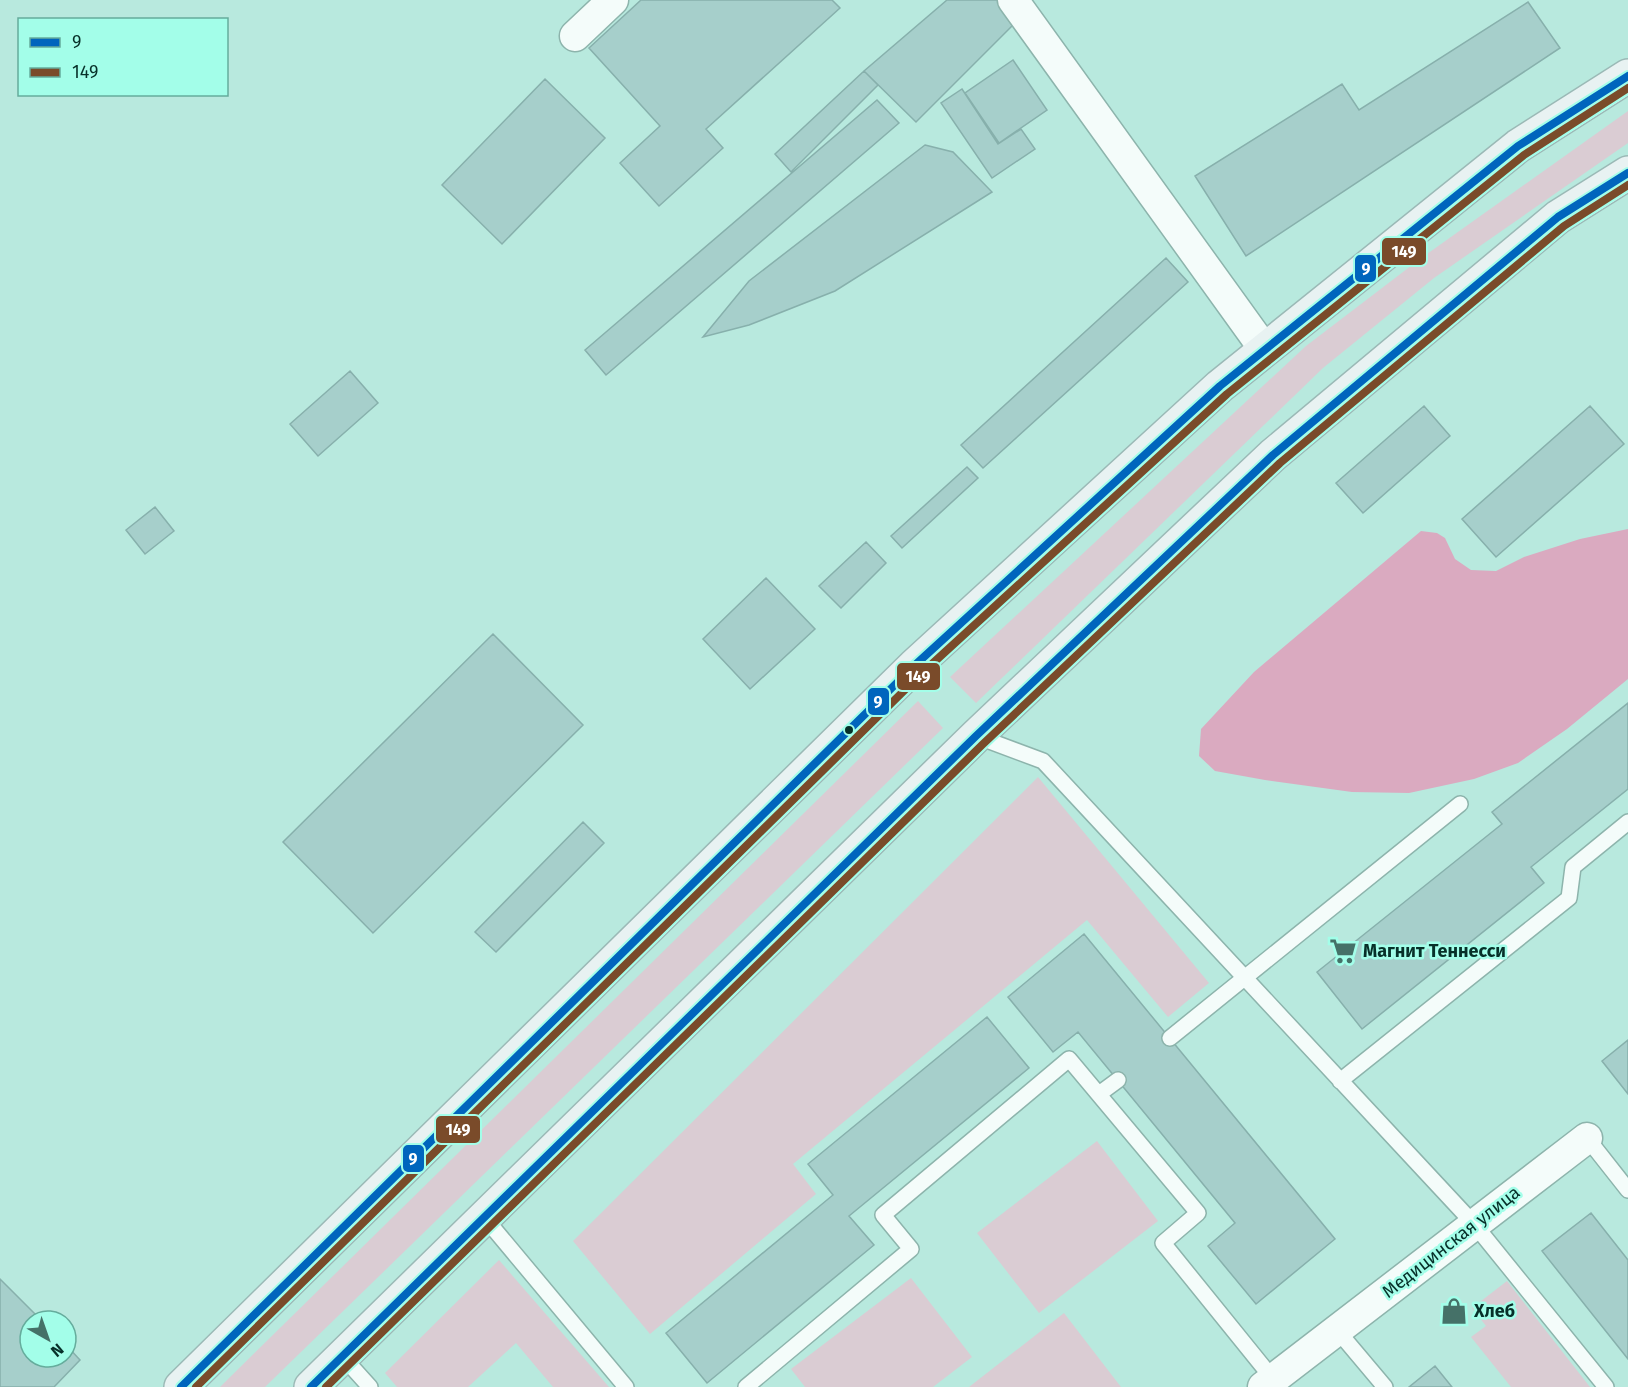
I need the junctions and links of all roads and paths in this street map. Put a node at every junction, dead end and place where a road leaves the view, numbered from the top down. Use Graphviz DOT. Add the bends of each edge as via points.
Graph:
graph roads {
  1 [pos="613,0"];
  2 [pos="1013,0"];
  3 [pos="575,36"];
  4 [pos="1628,76"];
  5 [pos="1628,173"];
  6 [pos="1265,350"];
  7 [pos="976,736"];
  8 [pos="1460,804"];
  9 [pos="1628,822"];
  10 [pos="1245,978"];
  11 [pos="1170,1038"];
  12 [pos="1118,1080"];
  13 [pos="1340,1081"];
  14 [pos="1099,1094"];
  15 [pos="1587,1138"];
  16 [pos="1628,1190"];
  17 [pos="484,1217"];
  18 [pos="1474,1224"];
  19 [pos="1337,1330"];
  20 [pos="342,1356"];
  21 [pos="1268,1383"];
  22 [pos="181,1387"];
  23 [pos="311,1387"];
  24 [pos="370,1387"];
  25 [pos="626,1387"];
  26 [pos="746,1387"];
  27 [pos="1385,1387"];
  28 [pos="1606,1387"];
  1 -- 3 [label="street"];
  2 -- 6 [label="street"];
  4 -- 6 [label="main road" via="1518,146"];
  5 -- 7 [label="main road" via="1558,217 1273,455"];
  6 -- 22 [label="main road" via="1220,386 914,666"];
  7 -- 10 [label="lane" via="1043,761"];
  7 -- 17 [label="main road"];
  8 -- 10 [label="lane"];
  9 -- 13 [label="lane" via="1573,867 1569,898"];
  10 -- 11 [label="lane"];
  10 -- 13 [label="lane"];
  12 -- 14 [label="lane"];
  13 -- 18 [label="lane"];
  14 -- 21 [label="lane" via="1198,1213 1163,1243"];
  14 -- 26 [label="lane" via="1069,1059 883,1215 911,1249"];
  15 -- 16 [label="lane, Медицинская улица"];
  15 -- 18 [label="street, Медицинская улица"];
  17 -- 20 [label="main road"];
  17 -- 25 [label="lane"];
  18 -- 19 [label="street, Медицинская улица"];
  18 -- 28 [label="lane"];
  19 -- 21 [label="street, Медицинская улица"];
  19 -- 27 [label="lane"];
  20 -- 23 [label="main road"];
  20 -- 24 [label="lane"];
}
